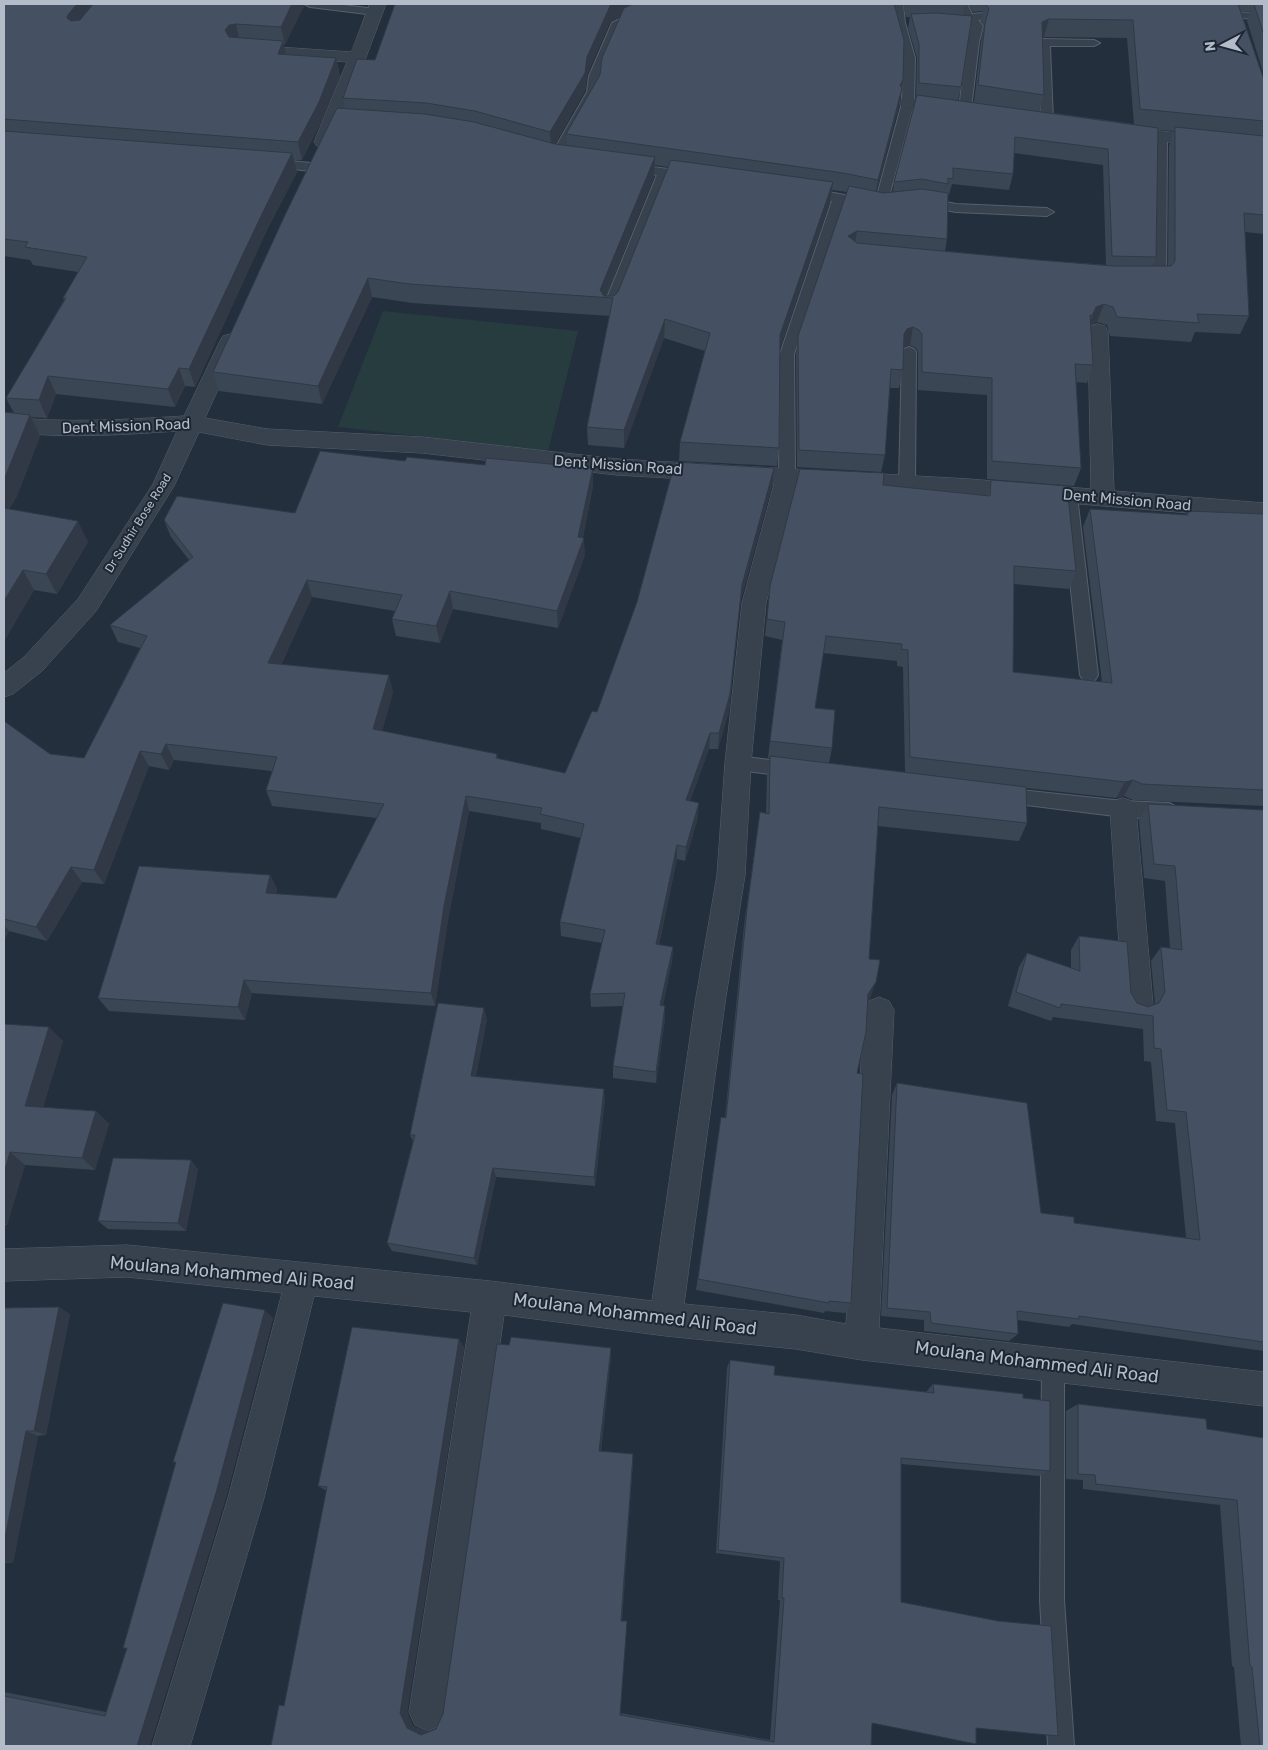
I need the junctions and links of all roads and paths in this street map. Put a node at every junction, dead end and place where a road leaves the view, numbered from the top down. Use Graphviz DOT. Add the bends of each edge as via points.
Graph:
graph roads {
  1 [pos="310,4"];
  2 [pos="638,4"];
  3 [pos="897,4"];
  4 [pos="962,4"];
  5 [pos="377,8"];
  6 [pos="1015,13"];
  7 [pos="1209,15"];
  8 [pos="1264,16"];
  9 [pos="968,23"];
  10 [pos="1094,43"];
  11 [pos="240,50"];
  12 [pos="356,58"];
  13 [pos="908,103"];
  14 [pos="965,109"];
  15 [pos="984,112"];
  16 [pos="1029,119"];
  17 [pos="1047,122"];
  18 [pos="1066,124"];
  19 [pos="1104,130"];
  20 [pos="1161,138"];
  21 [pos="1264,148"];
  22 [pos="556,157"];
  23 [pos="254,162"];
  24 [pos="615,166"];
  25 [pos="664,173"];
  26 [pos="306,176"];
  27 [pos="703,178"];
  28 [pos="791,190"];
  29 [pos="840,197"];
  30 [pos="910,202"];
  31 [pos="1047,212"];
  32 [pos="1131,278"];
  33 [pos="609,310"];
  34 [pos="238,323"];
  35 [pos="1098,331"];
  36 [pos="909,352"];
  37 [pos="193,423"];
  38 [pos="4,424"];
  39 [pos="787,476"];
  40 [pos="907,484"];
  41 [pos="1069,496"];
  42 [pos="1103,498"];
  43 [pos="1264,512"];
  44 [pos="1089,675"];
  45 [pos="4,687"];
  46 [pos="738,764"];
  47 [pos="807,772"];
  48 [pos="985,792"];
  49 [pos="1123,809"];
  50 [pos="1188,812"];
  51 [pos="1138,1005"];
  52 [pos="879,1010"];
  53 [pos="4,1265"];
  54 [pos="302,1277"];
  55 [pos="490,1297"];
  56 [pos="666,1319"];
  57 [pos="862,1343"];
  58 [pos="1053,1364"];
  59 [pos="1264,1389"];
  60 [pos="428,1712"];
  61 [pos="172,1746"];
  62 [pos="1061,1746"];
  1 -- 5 [label="lane"];
  2 -- 22 [label="lane" via="636,15 618,23 595,76 593,92"];
  3 -- 13 [label="lane" via="909,58"];
  4 -- 9 [label="lane"];
  5 -- 12 [label="street"];
  6 -- 9 [label="lane"];
  7 -- 8 [label="lane" via="1238,20"];
  9 -- 14 [label="lane" via="973,42"];
  10 -- 17 [label="lane" via="1044,42"];
  11 -- 12 [label="street"];
  12 -- 26 [label="street" via="338,122"];
  13 -- 14 [label="street"];
  13 -- 29 [label="lane" via="885,205"];
  14 -- 15 [label="street"];
  16 -- 17 [label="street"];
  17 -- 18 [label="street"];
  19 -- 20 [label="street"];
  20 -- 21 [label="street"];
  20 -- 32 [label="lane" via="1158,278"];
  23 -- 26 [label="lane"];
  24 -- 25 [label="lane"];
  25 -- 27 [label="lane"];
  25 -- 33 [label="lane"];
  28 -- 29 [label="lane"];
  29 -- 39 [label="lane" via="787,354"];
  30 -- 31 [label="lane" via="956,208"];
  34 -- 37 [label="street, Dr Sudhir Bose Road"];
  35 -- 42 [label="street"];
  36 -- 40 [label="lane"];
  37 -- 38 [label="street, Dent Mission Road" via="94,429"];
  37 -- 39 [label="street, Dent Mission Road" via="267,437 422,444 617,467"];
  37 -- 45 [label="street, Dr Sudhir Bose Road" via="163,486 86,605 33,664"];
  39 -- 40 [label="street, Dent Mission Road"];
  39 -- 46 [label="street" via="754,603"];
  40 -- 41 [label="street, Dent Mission Road"];
  41 -- 42 [label="street, Dent Mission Road"];
  41 -- 44 [label="lane"];
  42 -- 43 [label="street, Dent Mission Road"];
  46 -- 47 [label="lane"];
  46 -- 56 [label="street" via="731,875"];
  48 -- 49 [label="lane"];
  49 -- 50 [label="lane"];
  49 -- 51 [label="street"];
  52 -- 57 [label="street"];
  53 -- 54 [label="street, Moulana Mohammed Ali Road" via="127,1261"];
  54 -- 55 [label="street, Moulana Mohammed Ali Road"];
  54 -- 61 [label="street" via="246,1498"];
  55 -- 56 [label="street, Moulana Mohammed Ali Road"];
  55 -- 60 [label="street"];
  56 -- 57 [label="street, Moulana Mohammed Ali Road" via="796,1332"];
  57 -- 58 [label="street, Moulana Mohammed Ali Road"];
  58 -- 59 [label="street, Moulana Mohammed Ali Road"];
  58 -- 62 [label="lane" via="1052,1600"];
}
